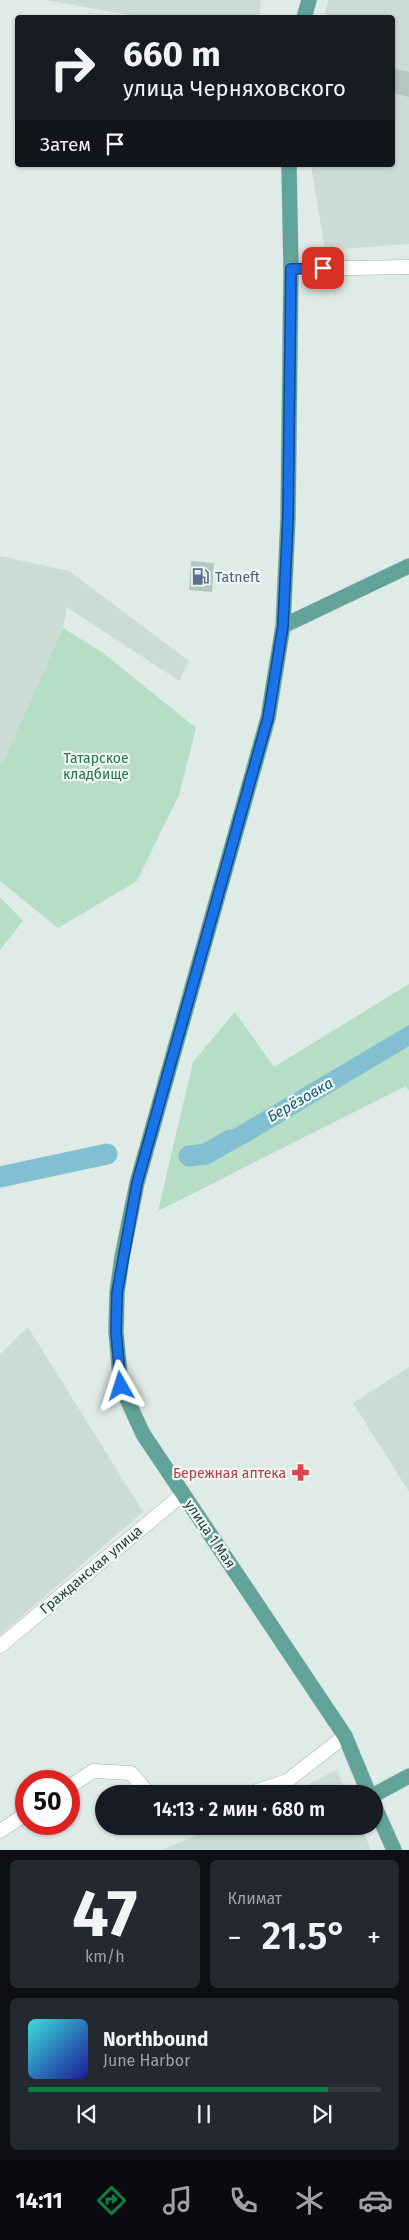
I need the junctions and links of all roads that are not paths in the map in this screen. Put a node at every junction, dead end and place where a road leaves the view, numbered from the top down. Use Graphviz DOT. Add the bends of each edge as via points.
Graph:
graph roads {
  1 [pos="309,0"];
  2 [pos="305,15"];
  3 [pos="289,167"];
  4 [pos="409,267"];
  5 [pos="291,269"];
  6 [pos="409,566"];
  7 [pos="283,626"];
  8 [pos="183,1494"];
  9 [pos="0,1646"];
  10 [pos="345,1736"];
  11 [pos="409,1776"];
  12 [pos="80,1779"];
  13 [pos="141,1785"];
  14 [pos="275,1785"];
  15 [pos="365,1785"];
  16 [pos="383,1790"];
  17 [pos="15,1822"];
  18 [pos="383,1825"];
  19 [pos="0,1832"];
  20 [pos="394,1850"];
  1 -- 2 [label="main road"];
  3 -- 5 [label="main road, улица 1 Мая"];
  4 -- 5 [label="street"];
  5 -- 7 [label="main road, улица 1 Мая"];
  6 -- 7 [label="main road"];
  7 -- 8 [label="main road, улица 1 Мая" via="268,718 137,1183 117,1293 116,1332 121,1386 143,1434"];
  8 -- 9 [label="street, Гражданская улица"];
  8 -- 10 [label="main road, улица 1 Мая"];
  10 -- 14 [label="street" via="287,1781"];
  10 -- 15 [label="main road, улица 1 Мая"];
  11 -- 16 [label="main road"];
  12 -- 13 [label="street" via="93,1771 131,1774"];
  17 -- 19 [label="street"];
  18 -- 20 [label="main road"];
}
